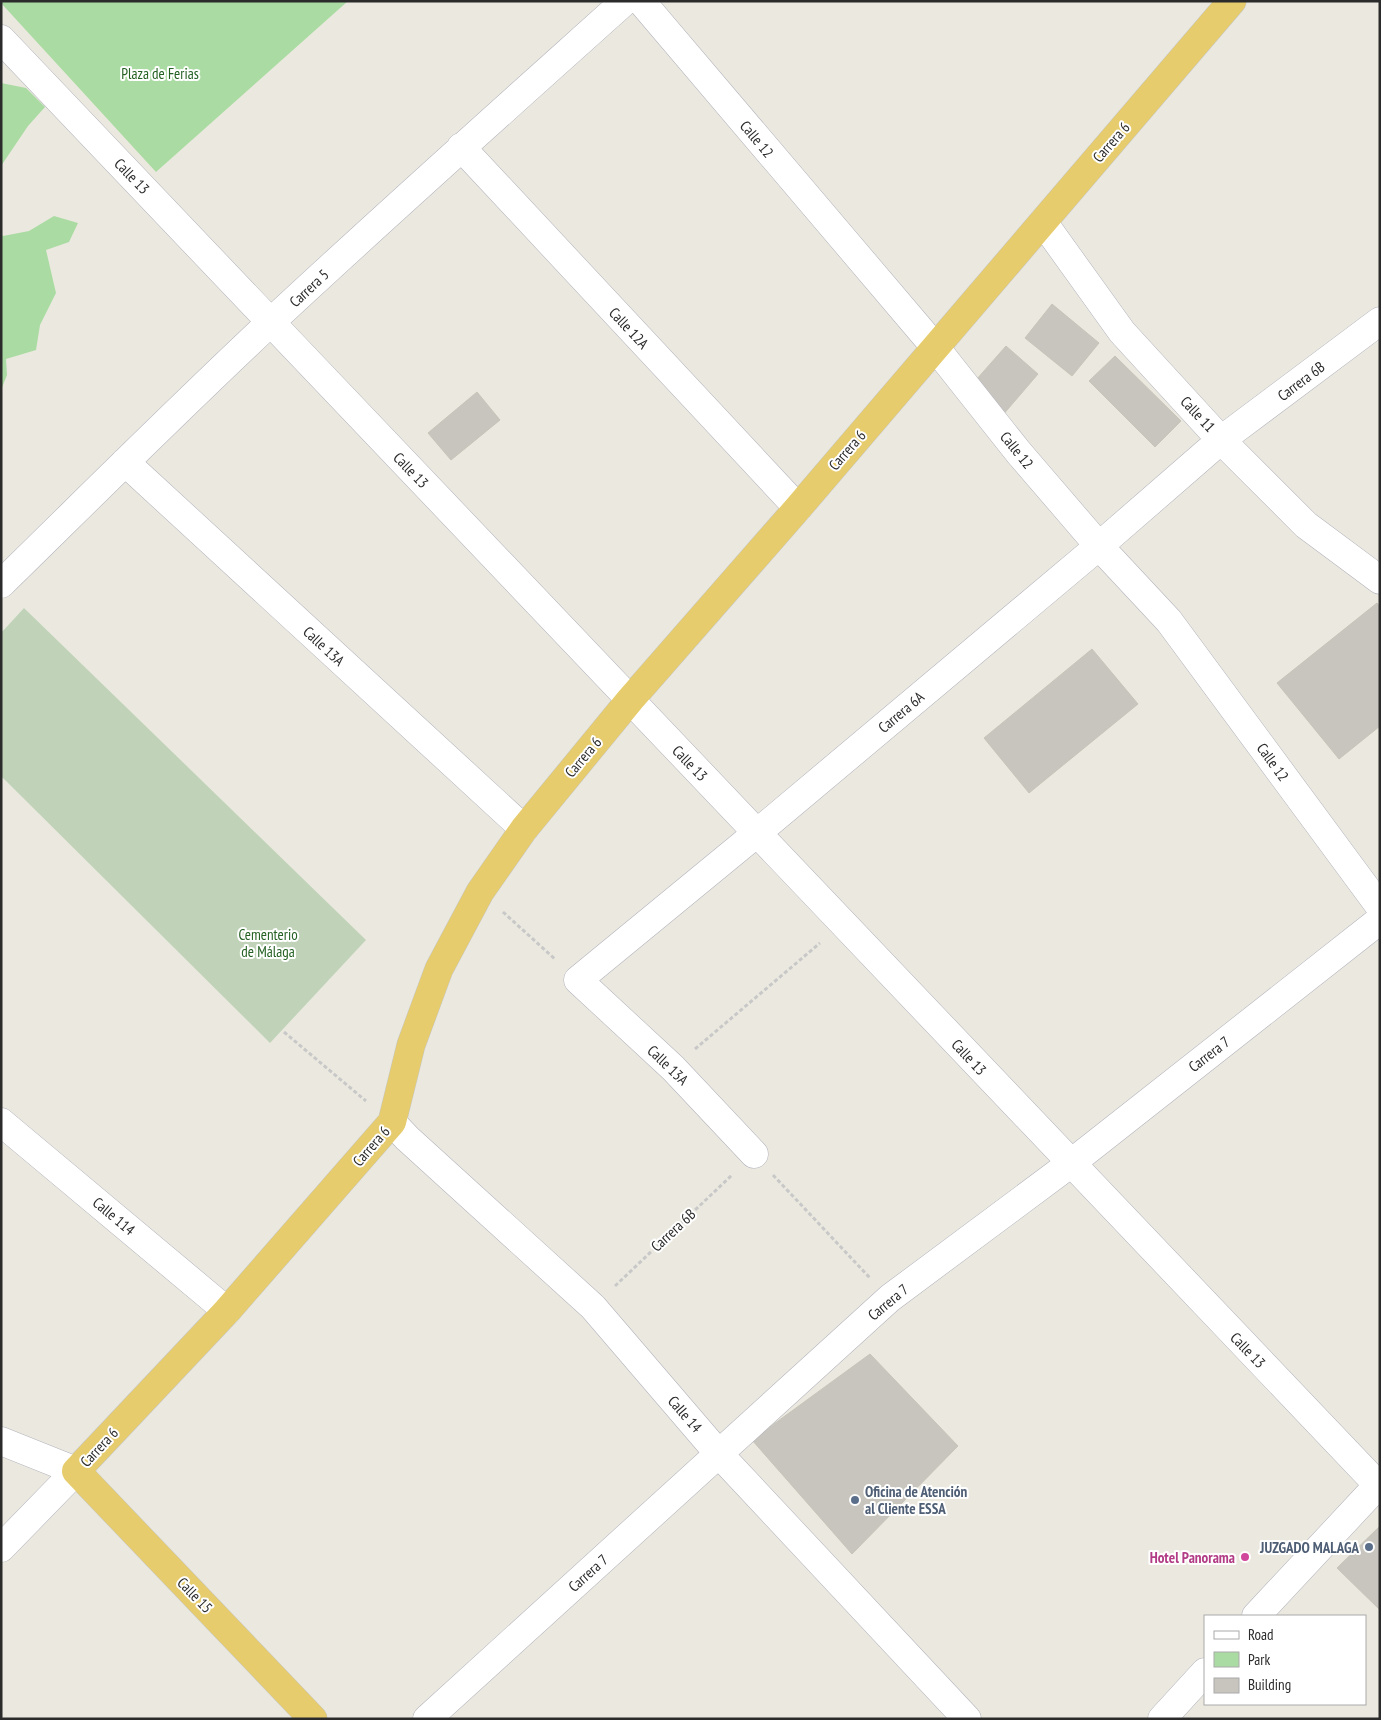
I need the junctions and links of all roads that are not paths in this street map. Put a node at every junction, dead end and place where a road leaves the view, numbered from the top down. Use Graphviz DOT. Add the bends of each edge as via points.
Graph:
graph roads {
  1 [pos="625,1"];
  2 [pos="641,1"];
  3 [pos="1232,1"];
  4 [pos="1,39"];
  5 [pos="461,148"];
  6 [pos="1043,222"];
  7 [pos="1380,321"];
  8 [pos="271,322"];
  9 [pos="935,347"];
  10 [pos="1221,440"];
  11 [pos="125,462"];
  12 [pos="798,508"];
  13 [pos="1098,546"];
  14 [pos="1380,580"];
  15 [pos="1,584"];
  16 [pos="630,700"];
  17 [pos="524,829"];
  18 [pos="757,833"];
  19 [pos="1380,907"];
  20 [pos="1380,920"];
  21 [pos="578,980"];
  22 [pos="1,1122"];
  23 [pos="392,1122"];
  24 [pos="754,1154"];
  25 [pos="1070,1164"];
  26 [pos="227,1311"];
  27 [pos="1,1441"];
  28 [pos="720,1454"];
  29 [pos="76,1471"];
  30 [pos="1379,1485"];
  31 [pos="1,1548"];
  32 [pos="1257,1615"];
  33 [pos="1204,1673"];
  34 [pos="313,1719"];
  35 [pos="427,1719"];
  36 [pos="968,1719"];
  37 [pos="1162,1719"];
  1 -- 5 [label="street, Carrera 5"];
  2 -- 9 [label="street, Calle 12"];
  3 -- 6 [label="highway, Carrera 6"];
  4 -- 8 [label="street, Calle 13"];
  5 -- 8 [label="street, Carrera 5"];
  5 -- 12 [label="street, Calle 12A"];
  6 -- 9 [label="highway, Carrera 6"];
  6 -- 10 [label="street, Calle 11" via="1122,332"];
  7 -- 10 [label="street, Carrera 6B"];
  8 -- 11 [label="street, Carrera 5"];
  8 -- 16 [label="street, Calle 13"];
  9 -- 12 [label="highway, Carrera 6"];
  9 -- 13 [label="street, Calle 12" via="1019,454"];
  10 -- 13 [label="street, Carrera 6A"];
  10 -- 14 [label="street, Calle 11" via="1306,525"];
  11 -- 15 [label="street, Carrera 5"];
  11 -- 17 [label="street, Calle 13A"];
  12 -- 16 [label="highway, Carrera 6"];
  13 -- 18 [label="street, Carrera 6A"];
  13 -- 19 [label="street, Calle 12" via="1169,621"];
  16 -- 17 [label="highway, Carrera 6"];
  16 -- 18 [label="street, Calle 13"];
  17 -- 23 [label="highway, Carrera 6" via="480,892 439,969 411,1045"];
  18 -- 21 [label="street, Carrera 6A"];
  18 -- 25 [label="street, Calle 13"];
  20 -- 25 [label="street, Carrera 7"];
  21 -- 24 [label="street, Calle 13A" via="672,1068"];
  22 -- 26 [label="street, Calle 114"];
  23 -- 26 [label="highway, Carrera 6"];
  23 -- 28 [label="street, Calle 14" via="592,1307"];
  25 -- 28 [label="street, Carrera 7" via="890,1298"];
  25 -- 30 [label="street, Calle 13"];
  26 -- 29 [label="highway, Carrera 6"];
  27 -- 29 [label="street"];
  28 -- 35 [label="street, Carrera 7"];
  28 -- 36 [label="street, Calle 14"];
  29 -- 31 [label="street, Carrera 6"];
  29 -- 34 [label="highway, Calle 15"];
  30 -- 32 [label="street"];
  33 -- 37 [label="street"];
}
